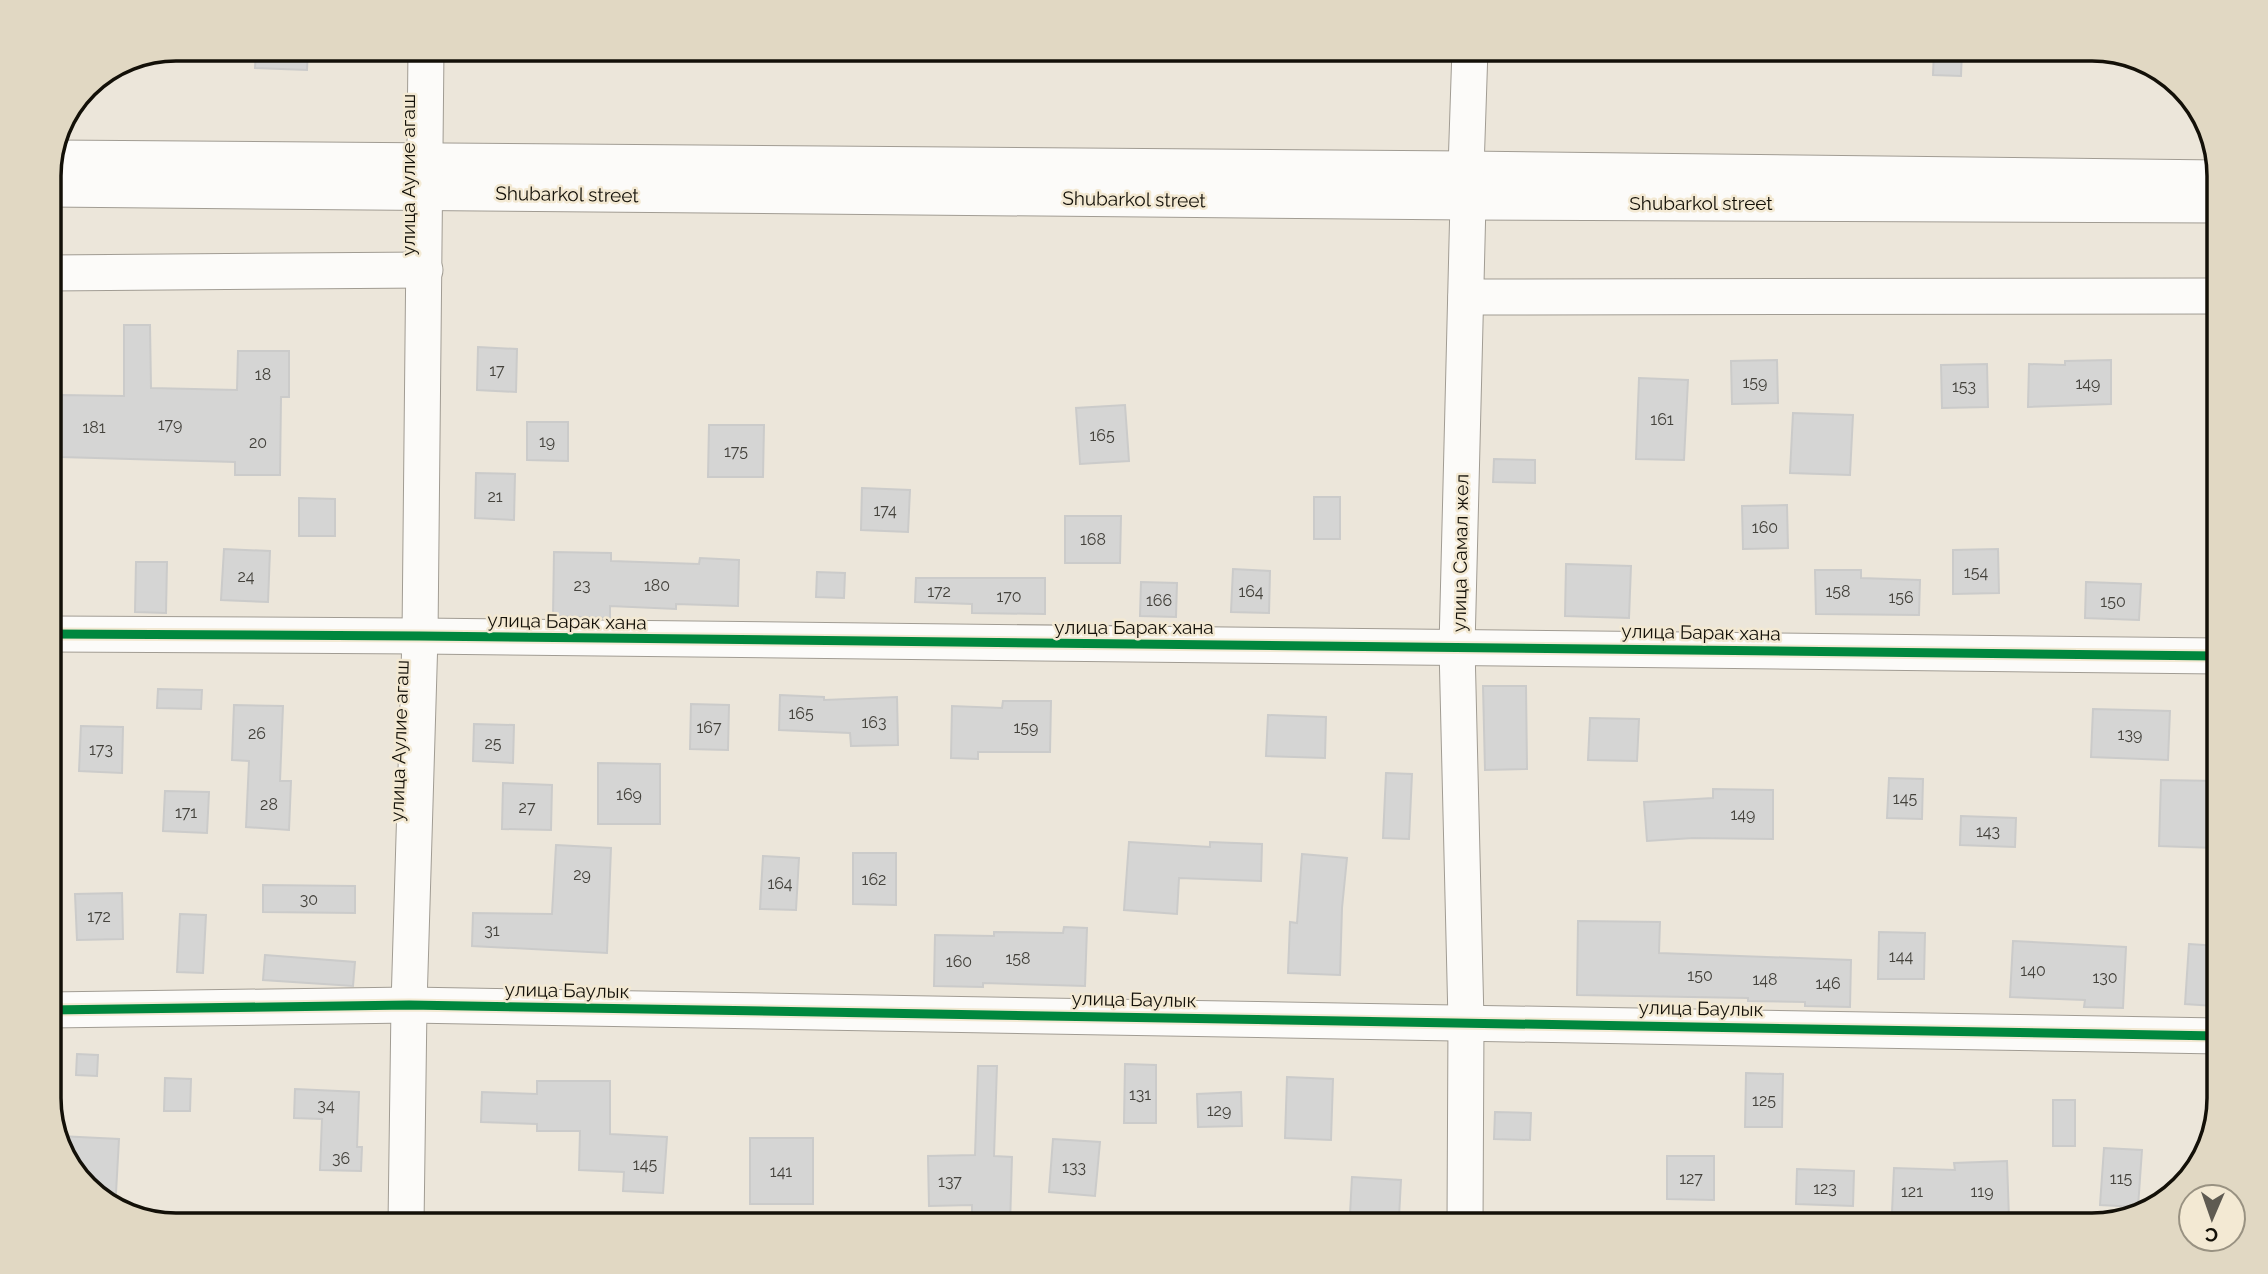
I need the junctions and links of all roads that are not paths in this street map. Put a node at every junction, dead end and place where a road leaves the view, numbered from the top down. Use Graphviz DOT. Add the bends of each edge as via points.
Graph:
graph roads {
  1 [pos="426,61"];
  2 [pos="1471,61"];
  3 [pos="63,158"];
  4 [pos="426,177"];
  5 [pos="2207,178"];
  6 [pos="1467,185"];
  7 [pos="61,189"];
  8 [pos="2207,205"];
  9 [pos="425,270"];
  10 [pos="61,273"];
  11 [pos="2207,296"];
  12 [pos="1466,297"];
  13 [pos="61,634"];
  14 [pos="420,636"];
  15 [pos="1457,647"];
  16 [pos="2207,656"];
  17 [pos="409,1004"];
  18 [pos="61,1010"];
  19 [pos="1466,1021"];
  20 [pos="2207,1036"];
  21 [pos="406,1213"];
  22 [pos="1465,1213"];
  1 -- 4 [label="street, улица Аулие агаш"];
  2 -- 6 [label="street, улица Самал жел"];
  3 -- 4 [label="street"];
  4 -- 6 [label="street"];
  4 -- 7 [label="street"];
  4 -- 9 [label="street, улица Аулие агаш"];
  5 -- 6 [label="street, Shubarkol street"];
  6 -- 8 [label="street, Shubarkol street"];
  6 -- 12 [label="street, улица Самал жел"];
  9 -- 10 [label="street"];
  9 -- 14 [label="street, улица Аулие агаш"];
  11 -- 12 [label="street"];
  12 -- 15 [label="street, улица Самал жел"];
  13 -- 14 [label="street, улица Барак хана"];
  14 -- 15 [label="street, улица Барак хана"];
  14 -- 17 [label="street, улица Аулие агаш"];
  15 -- 16 [label="street, улица Барак хана"];
  15 -- 19 [label="street, улица Самал жел"];
  17 -- 18 [label="street, улица Баулык"];
  17 -- 19 [label="street, улица Баулык"];
  17 -- 21 [label="street, улица Аулие агаш"];
  19 -- 20 [label="street, улица Баулык"];
  19 -- 22 [label="street, улица Самал жел"];
}
